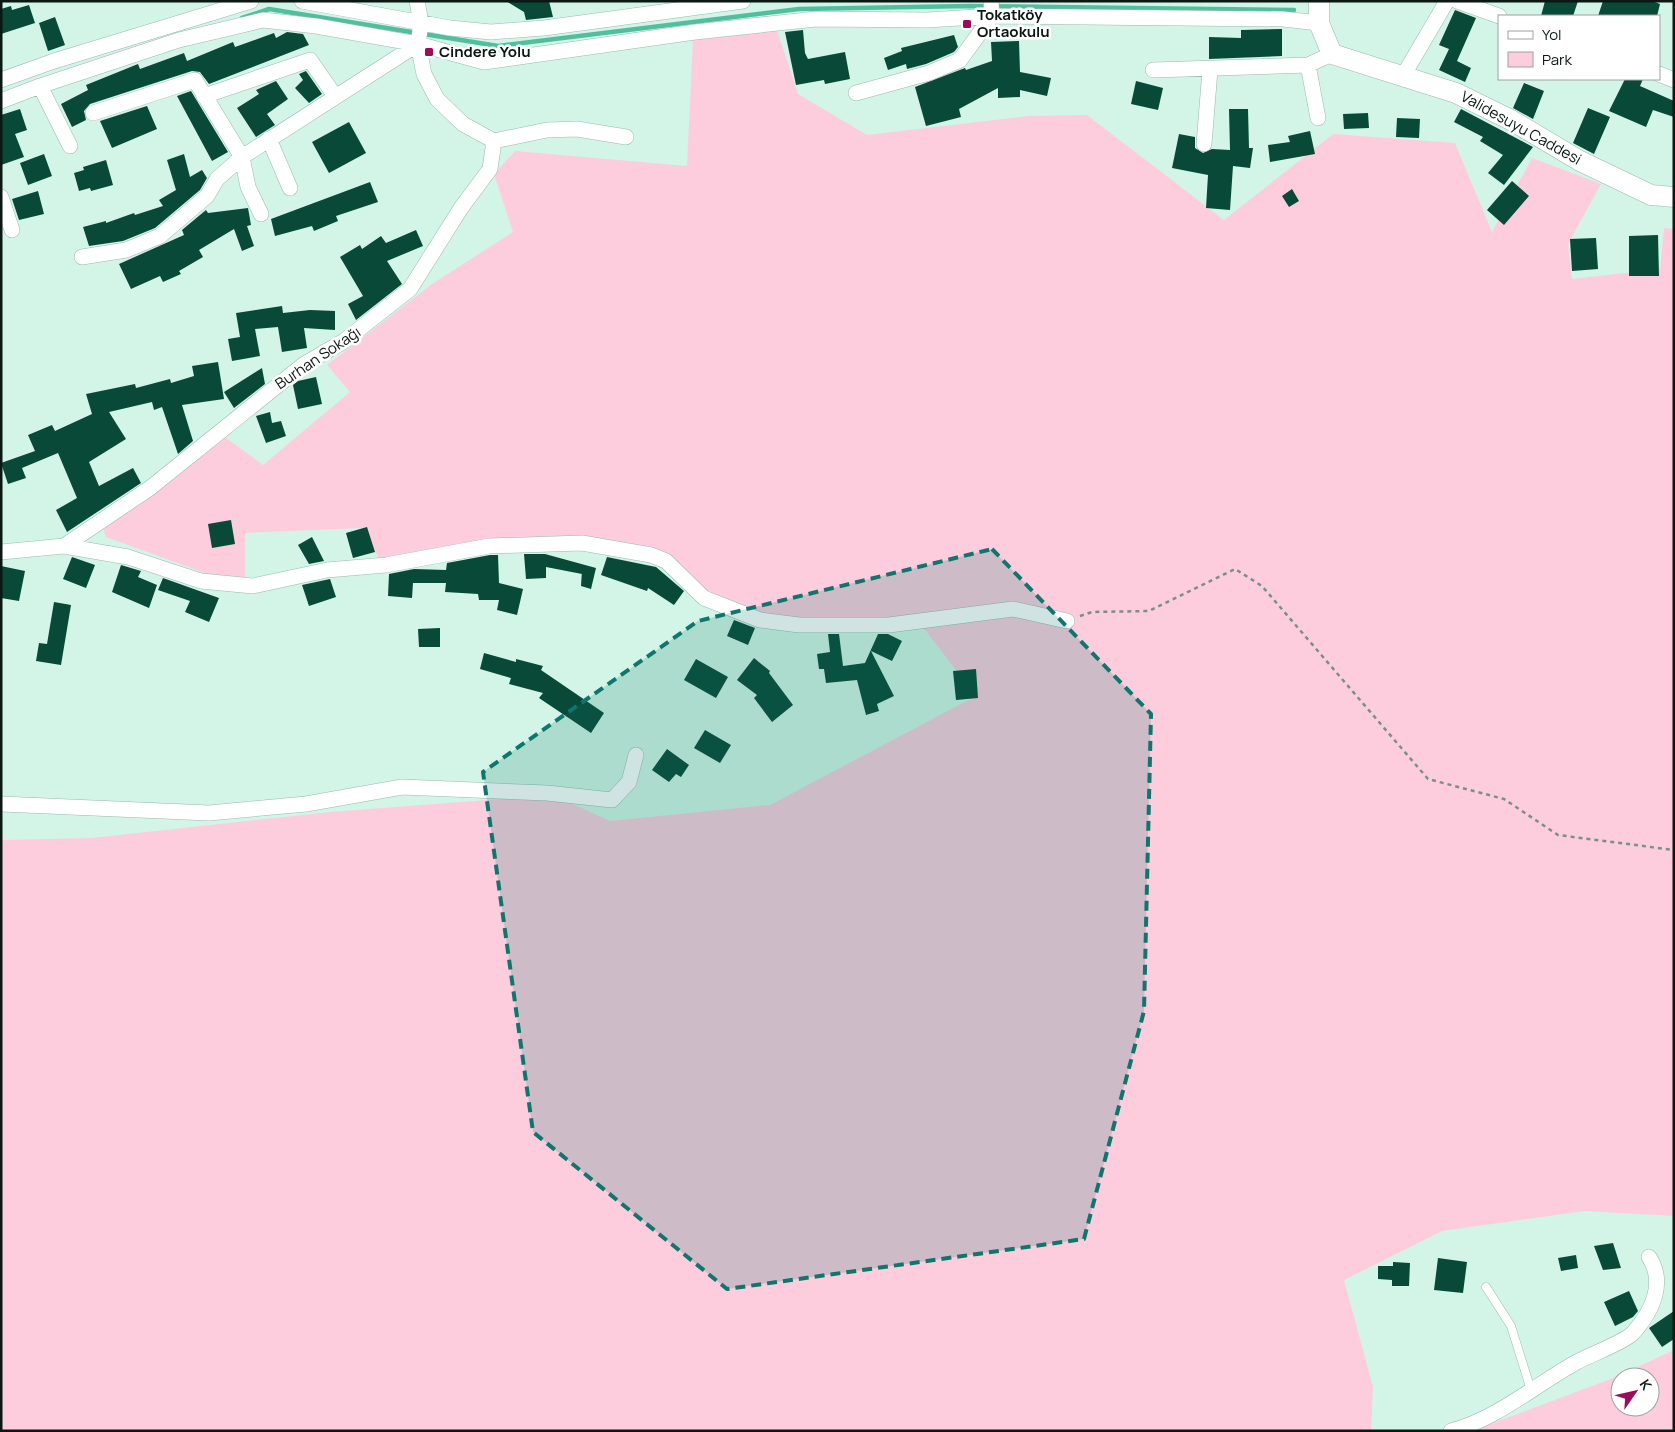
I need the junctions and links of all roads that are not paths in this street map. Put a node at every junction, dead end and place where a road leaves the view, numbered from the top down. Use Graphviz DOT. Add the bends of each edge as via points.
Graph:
graph roads {
  1 [pos="251,1"];
  2 [pos="302,1"];
  3 [pos="417,1"];
  4 [pos="743,1"];
  5 [pos="1318,1"];
  6 [pos="1447,1"];
  7 [pos="1457,1"];
  8 [pos="708,3"];
  9 [pos="992,9"];
  10 [pos="1498,16"];
  11 [pos="421,23"];
  12 [pos="1319,23"];
  13 [pos="710,30"];
  14 [pos="418,44"];
  15 [pos="1332,54"];
  16 [pos="1308,65"];
  17 [pos="1153,70"];
  18 [pos="1210,70"];
  19 [pos="1660,74"];
  20 [pos="1403,76"];
  21 [pos="1,80"];
  22 [pos="1674,80"];
  23 [pos="40,86"];
  24 [pos="856,93"];
  25 [pos="204,96"];
  26 [pos="335,96"];
  27 [pos="1,102"];
  28 [pos="93,113"];
  29 [pos="1318,118"];
  30 [pos="626,136"];
  31 [pos="269,139"];
  32 [pos="494,141"];
  33 [pos="1204,144"];
  34 [pos="70,146"];
  35 [pos="242,157"];
  36 [pos="290,188"];
  37 [pos="1651,195"];
  38 [pos="1,197"];
  39 [pos="1674,197"];
  40 [pos="1674,207"];
  41 [pos="261,214"];
  42 [pos="12,230"];
  43 [pos="82,257"];
  44 [pos="64,546"];
  45 [pos="1,552"];
  46 [pos="1067,621"];
  47 [pos="636,755"];
  48 [pos="1,804"];
  49 [pos="1649,1258"];
  50 [pos="1486,1287"];
  51 [pos="1530,1390"];
  52 [pos="1451,1431"];
  1 -- 21 [label="street"];
  2 -- 11 [label="street"];
  3 -- 11 [label="street"];
  4 -- 8 [label="street"];
  5 -- 12 [label="street"];
  6 -- 20 [label="street"];
  7 -- 10 [label="street"];
  8 -- 11 [label="street" via="663,13 491,32"];
  8 -- 13 [label="street"];
  9 -- 12 [label="street"];
  9 -- 13 [label="street" via="927,20 816,19"];
  9 -- 24 [label="street" via="960,60 929,73"];
  11 -- 14 [label="street"];
  12 -- 15 [label="street"];
  13 -- 14 [label="street" via="484,62"];
  14 -- 23 [label="street" via="263,20 180,40"];
  14 -- 26 [label="street"];
  14 -- 32 [label="street" via="424,74 437,99 463,124"];
  15 -- 16 [label="street"];
  15 -- 20 [label="street, Validesuyu Caddesi"];
  16 -- 18 [label="street"];
  16 -- 29 [label="street"];
  17 -- 18 [label="street"];
  18 -- 33 [label="street"];
  19 -- 22 [label="street"];
  20 -- 37 [label="street, Validesuyu Caddesi" via="1456,93 1511,120 1580,161"];
  23 -- 27 [label="street"];
  23 -- 34 [label="street"];
  25 -- 26 [label="street" via="310,60"];
  25 -- 28 [label="street" via="195,80"];
  25 -- 35 [label="street"];
  26 -- 31 [label="street"];
  30 -- 32 [label="street" via="577,129 547,130"];
  31 -- 35 [label="street"];
  31 -- 36 [label="street"];
  32 -- 44 [label="street, Burhan Sokağı" via="490,169 410,288 344,341 303,365 150,488"];
  35 -- 41 [label="street" via="248,187"];
  35 -- 43 [label="street" via="218,179 207,196 160,236 126,250"];
  37 -- 39 [label="street, Validesuyu Caddesi"];
  37 -- 40 [label="street"];
  38 -- 42 [label="street"];
  44 -- 45 [label="street"];
  44 -- 46 [label="street" via="128,557 201,581 253,586 327,570 386,566 489,546 582,543 651,555 666,561 704,598 760,620 798,625 889,625 1013,609"];
  47 -- 48 [label="street" via="629,782 612,800 547,793 402,787 306,804 209,813"];
  49 -- 51 [label="street" via="1654,1265 1658,1288 1632,1334"];
  50 -- 51 [label="lane" via="1511,1326"];
  51 -- 52 [label="street" via="1475,1424"];
}
